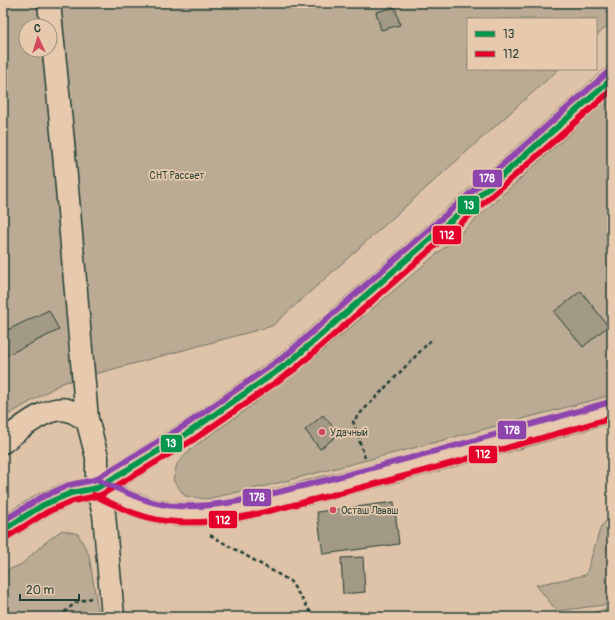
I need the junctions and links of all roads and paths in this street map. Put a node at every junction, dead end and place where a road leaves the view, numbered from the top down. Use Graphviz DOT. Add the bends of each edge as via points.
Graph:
graph roads {
  1 [pos="49,3"];
  2 [pos="612,79"];
  3 [pos="433,338"];
  4 [pos="612,410"];
  5 [pos="87,420"];
  6 [pos="3,442"];
  7 [pos="371,477"];
  8 [pos="97,488"];
  9 [pos="3,530"];
  10 [pos="209,534"];
  11 [pos="111,592"];
  12 [pos="59,617"];
  13 [pos="113,617"];
  14 [pos="314,617"];
  1 -- 5 [label="street"];
  2 -- 8 [label="street" via="290,362 188,433"];
  3 -- 7 [label="path" via="353,421"];
  4 -- 7 [label="street"];
  5 -- 6 [label="street" via="66,410 49,412 32,420"];
  5 -- 8 [label="street" via="97,457"];
  7 -- 8 [label="street" via="235,510 204,515 150,510"];
  8 -- 9 [label="street" via="71,493 43,505"];
  8 -- 11 [label="street" via="104,514"];
  10 -- 14 [label="path" via="290,581"];
  11 -- 12 [label="path" via="75,603"];
  11 -- 13 [label="street"];
}
